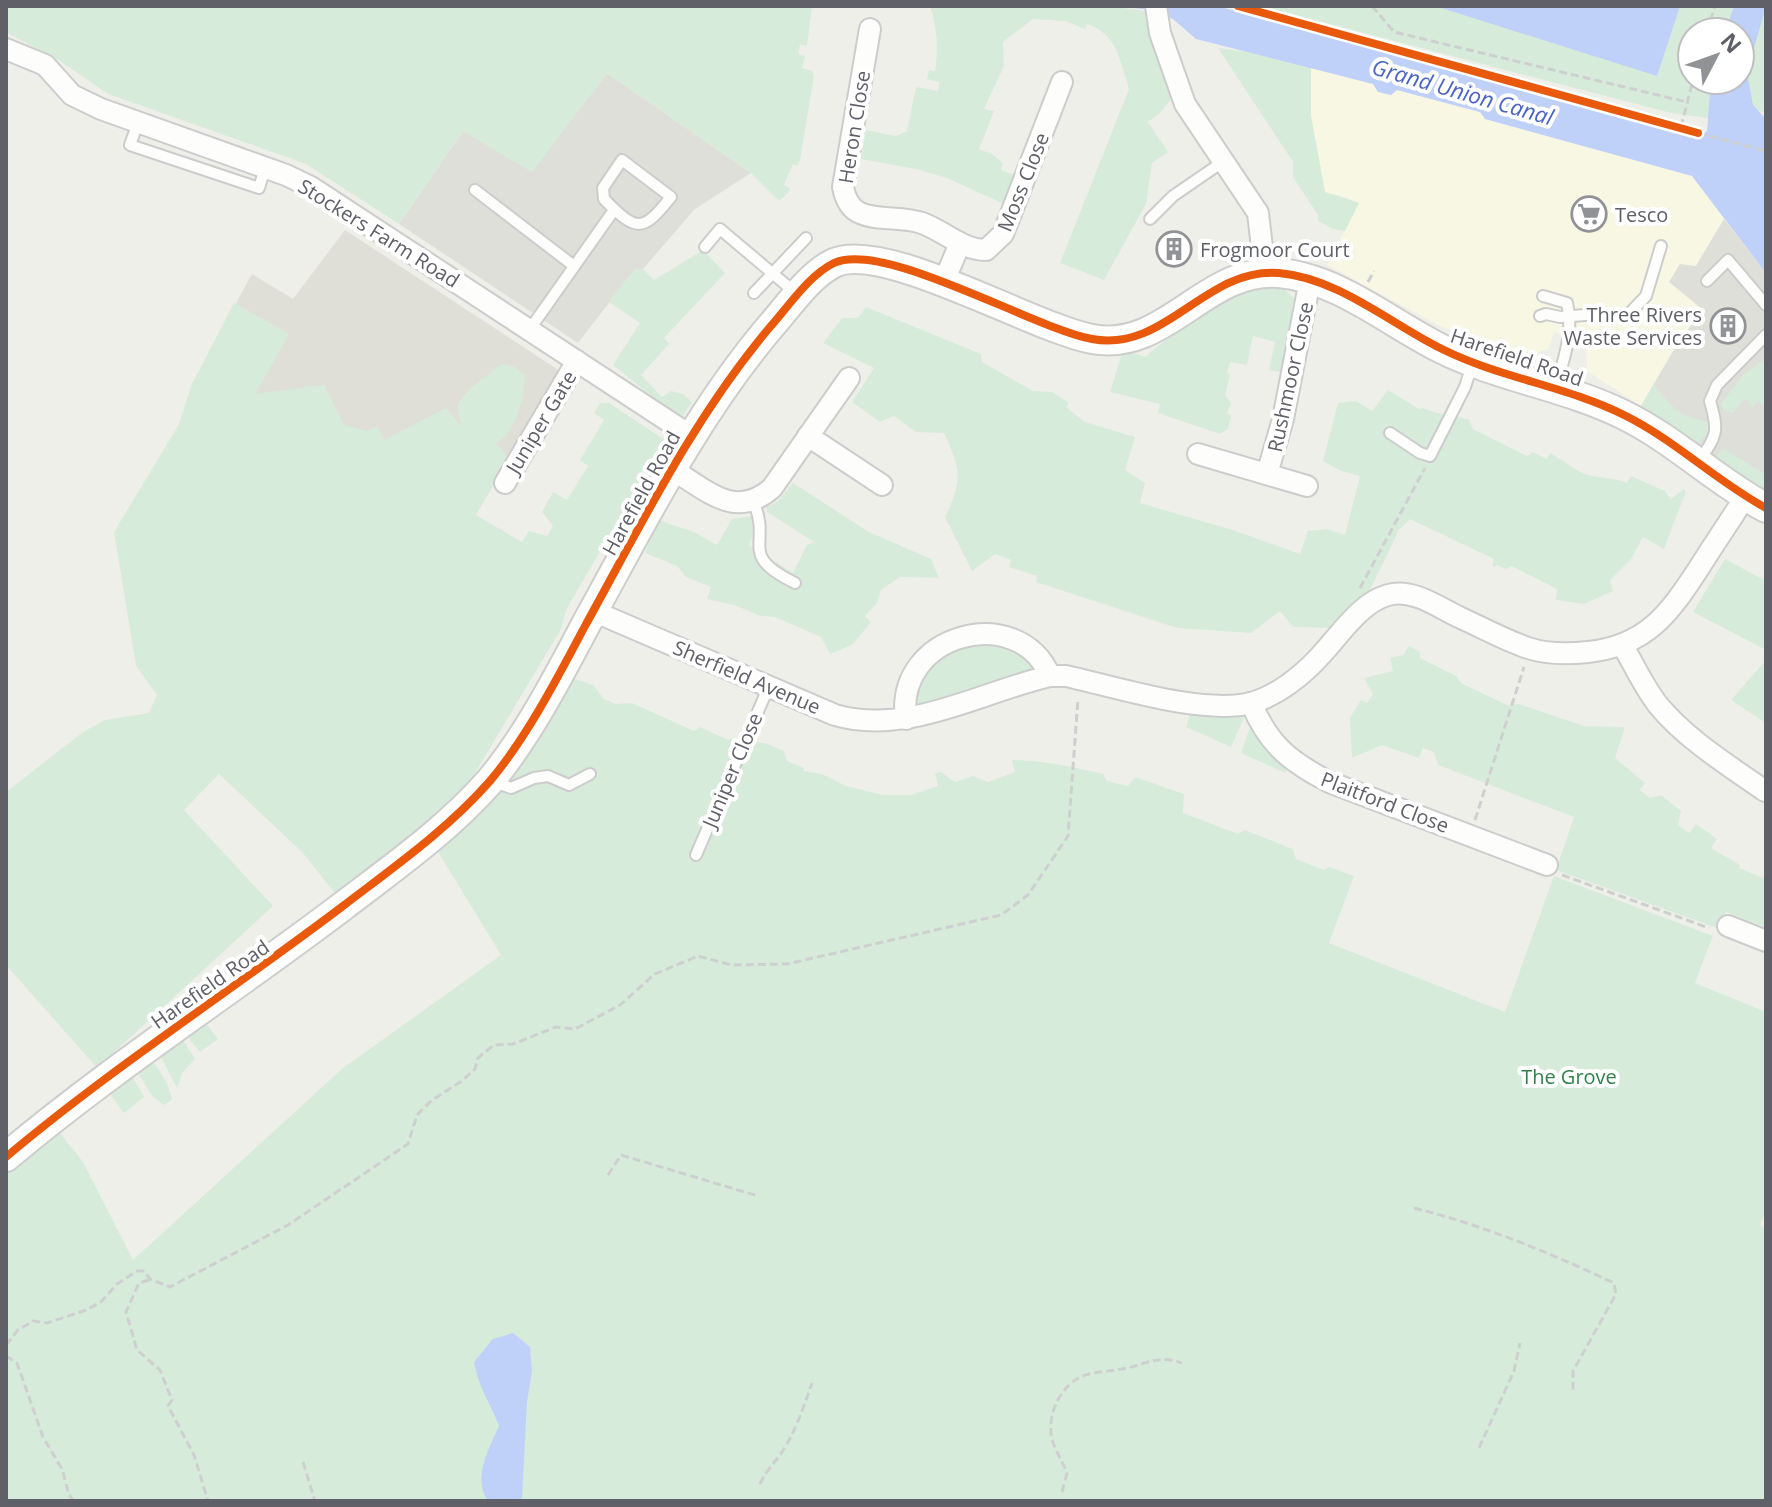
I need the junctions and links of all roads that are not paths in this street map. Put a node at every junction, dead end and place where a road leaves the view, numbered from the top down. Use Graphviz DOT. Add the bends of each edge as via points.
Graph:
graph roads {
  1 [pos="1156,6"];
  2 [pos="870,29"];
  3 [pos="6,49"];
  4 [pos="1062,82"];
  5 [pos="1224,161"];
  6 [pos="475,190"];
  7 [pos="614,210"];
  8 [pos="1150,219"];
  9 [pos="806,238"];
  10 [pos="960,243"];
  11 [pos="1661,246"];
  12 [pos="705,247"];
  13 [pos="574,266"];
  14 [pos="1265,273"];
  15 [pos="772,274"];
  16 [pos="1310,280"];
  17 [pos="1707,281"];
  18 [pos="943,284"];
  19 [pos="754,293"];
  20 [pos="798,296"];
  21 [pos="1543,296"];
  22 [pos="1766,305"];
  23 [pos="1540,316"];
  24 [pos="1571,317"];
  25 [pos="530,329"];
  26 [pos="1766,335"];
  27 [pos="577,361"];
  28 [pos="1473,363"];
  29 [pos="849,378"];
  30 [pos="1556,386"];
  31 [pos="1390,433"];
  32 [pos="691,436"];
  33 [pos="808,436"];
  34 [pos="1198,454"];
  35 [pos="1698,463"];
  36 [pos="671,469"];
  37 [pos="1267,474"];
  38 [pos="505,483"];
  39 [pos="882,485"];
  40 [pos="1307,486"];
  41 [pos="753,501"];
  42 [pos="1756,502"];
  43 [pos="795,583"];
  44 [pos="593,611"];
  45 [pos="1623,646"];
  46 [pos="1050,676"];
  47 [pos="769,686"];
  48 [pos="1251,703"];
  49 [pos="906,719"];
  50 [pos="590,774"];
  51 [pos="490,780"];
  52 [pos="1766,797"];
  53 [pos="696,855"];
  54 [pos="1547,865"];
  55 [pos="1728,926"];
  56 [pos="1766,941"];
  57 [pos="6,1157"];
  1 -- 5 [label="street" via="1185,104"];
  2 -- 10 [label="street, Heron Close" via="845,197 862,214 918,222"];
  3 -- 25 [label="street, Stockers Farm Road" via="45,65 72,95 101,109 311,187"];
  4 -- 10 [label="street, Moss Close" via="1003,234 986,250"];
  5 -- 8 [label="lane"];
  5 -- 14 [label="street" via="1258,213"];
  6 -- 13 [label="lane"];
  7 -- 7 [label="lane" via="604,199 603,188 622,160 671,197 651,222 641,225"];
  7 -- 13 [label="lane"];
  9 -- 15 [label="lane"];
  10 -- 18 [label="street"];
  11 -- 24 [label="lane" via="1646,296 1629,314"];
  12 -- 15 [label="lane" via="720,229"];
  13 -- 25 [label="lane"];
  14 -- 16 [label="street, Harefield Road"];
  14 -- 18 [label="street, Harefield Road" via="1220,286 1145,336 1115,341 1063,330"];
  15 -- 19 [label="lane"];
  15 -- 20 [label="lane"];
  16 -- 28 [label="street, Harefield Road"];
  16 -- 37 [label="street, Rushmoor Close"];
  17 -- 22 [label="lane" via="1728,260"];
  18 -- 20 [label="street, Harefield Road" via="888,264 851,259 828,267"];
  20 -- 32 [label="street, Harefield Road" via="727,382"];
  21 -- 24 [label="lane" via="1567,303"];
  23 -- 24 [label="lane"];
  24 -- 30 [label="lane"];
  25 -- 27 [label="street, Stockers Farm Road"];
  26 -- 35 [label="lane" via="1717,385 1710,401 1715,438"];
  27 -- 32 [label="street, Stockers Farm Road"];
  27 -- 38 [label="street, Juniper Gate"];
  28 -- 30 [label="street, Harefield Road"];
  28 -- 31 [label="lane" via="1430,456"];
  29 -- 33 [label="street"];
  30 -- 35 [label="street, Harefield Road" via="1630,417"];
  32 -- 36 [label="street, Harefield Road"];
  33 -- 39 [label="street"];
  33 -- 41 [label="street" via="772,488"];
  34 -- 37 [label="street, Rushmoor Close"];
  35 -- 42 [label="street, Harefield Road"];
  36 -- 41 [label="street" via="722,499 737,504"];
  36 -- 44 [label="street, Harefield Road"];
  37 -- 40 [label="street, Rushmoor Close"];
  41 -- 43 [label="lane" via="762,561"];
  42 -- 45 [label="street, Sherfield Avenue" via="1671,609"];
  44 -- 47 [label="street, Sherfield Avenue"];
  44 -- 51 [label="street, Harefield Road"];
  45 -- 48 [label="street, Sherfield Avenue" via="1571,654 1530,649 1412,595 1389,595 1371,603 1292,681"];
  45 -- 52 [label="street" via="1670,719"];
  46 -- 48 [label="street, Sherfield Avenue" via="1160,698"];
  46 -- 49 [label="street, Sherfield Avenue"];
  46 -- 49 [label="street" via="1029,648 974,633 941,645 924,660 908,683"];
  47 -- 49 [label="street, Sherfield Avenue" via="855,721"];
  47 -- 53 [label="lane, Juniper Close"];
  48 -- 54 [label="street, Plaitford Close" via="1272,741 1305,770"];
  50 -- 51 [label="lane" via="569,785 548,776 511,788"];
  51 -- 57 [label="street, Harefield Road" via="403,860"];
  55 -- 56 [label="street"];
}
